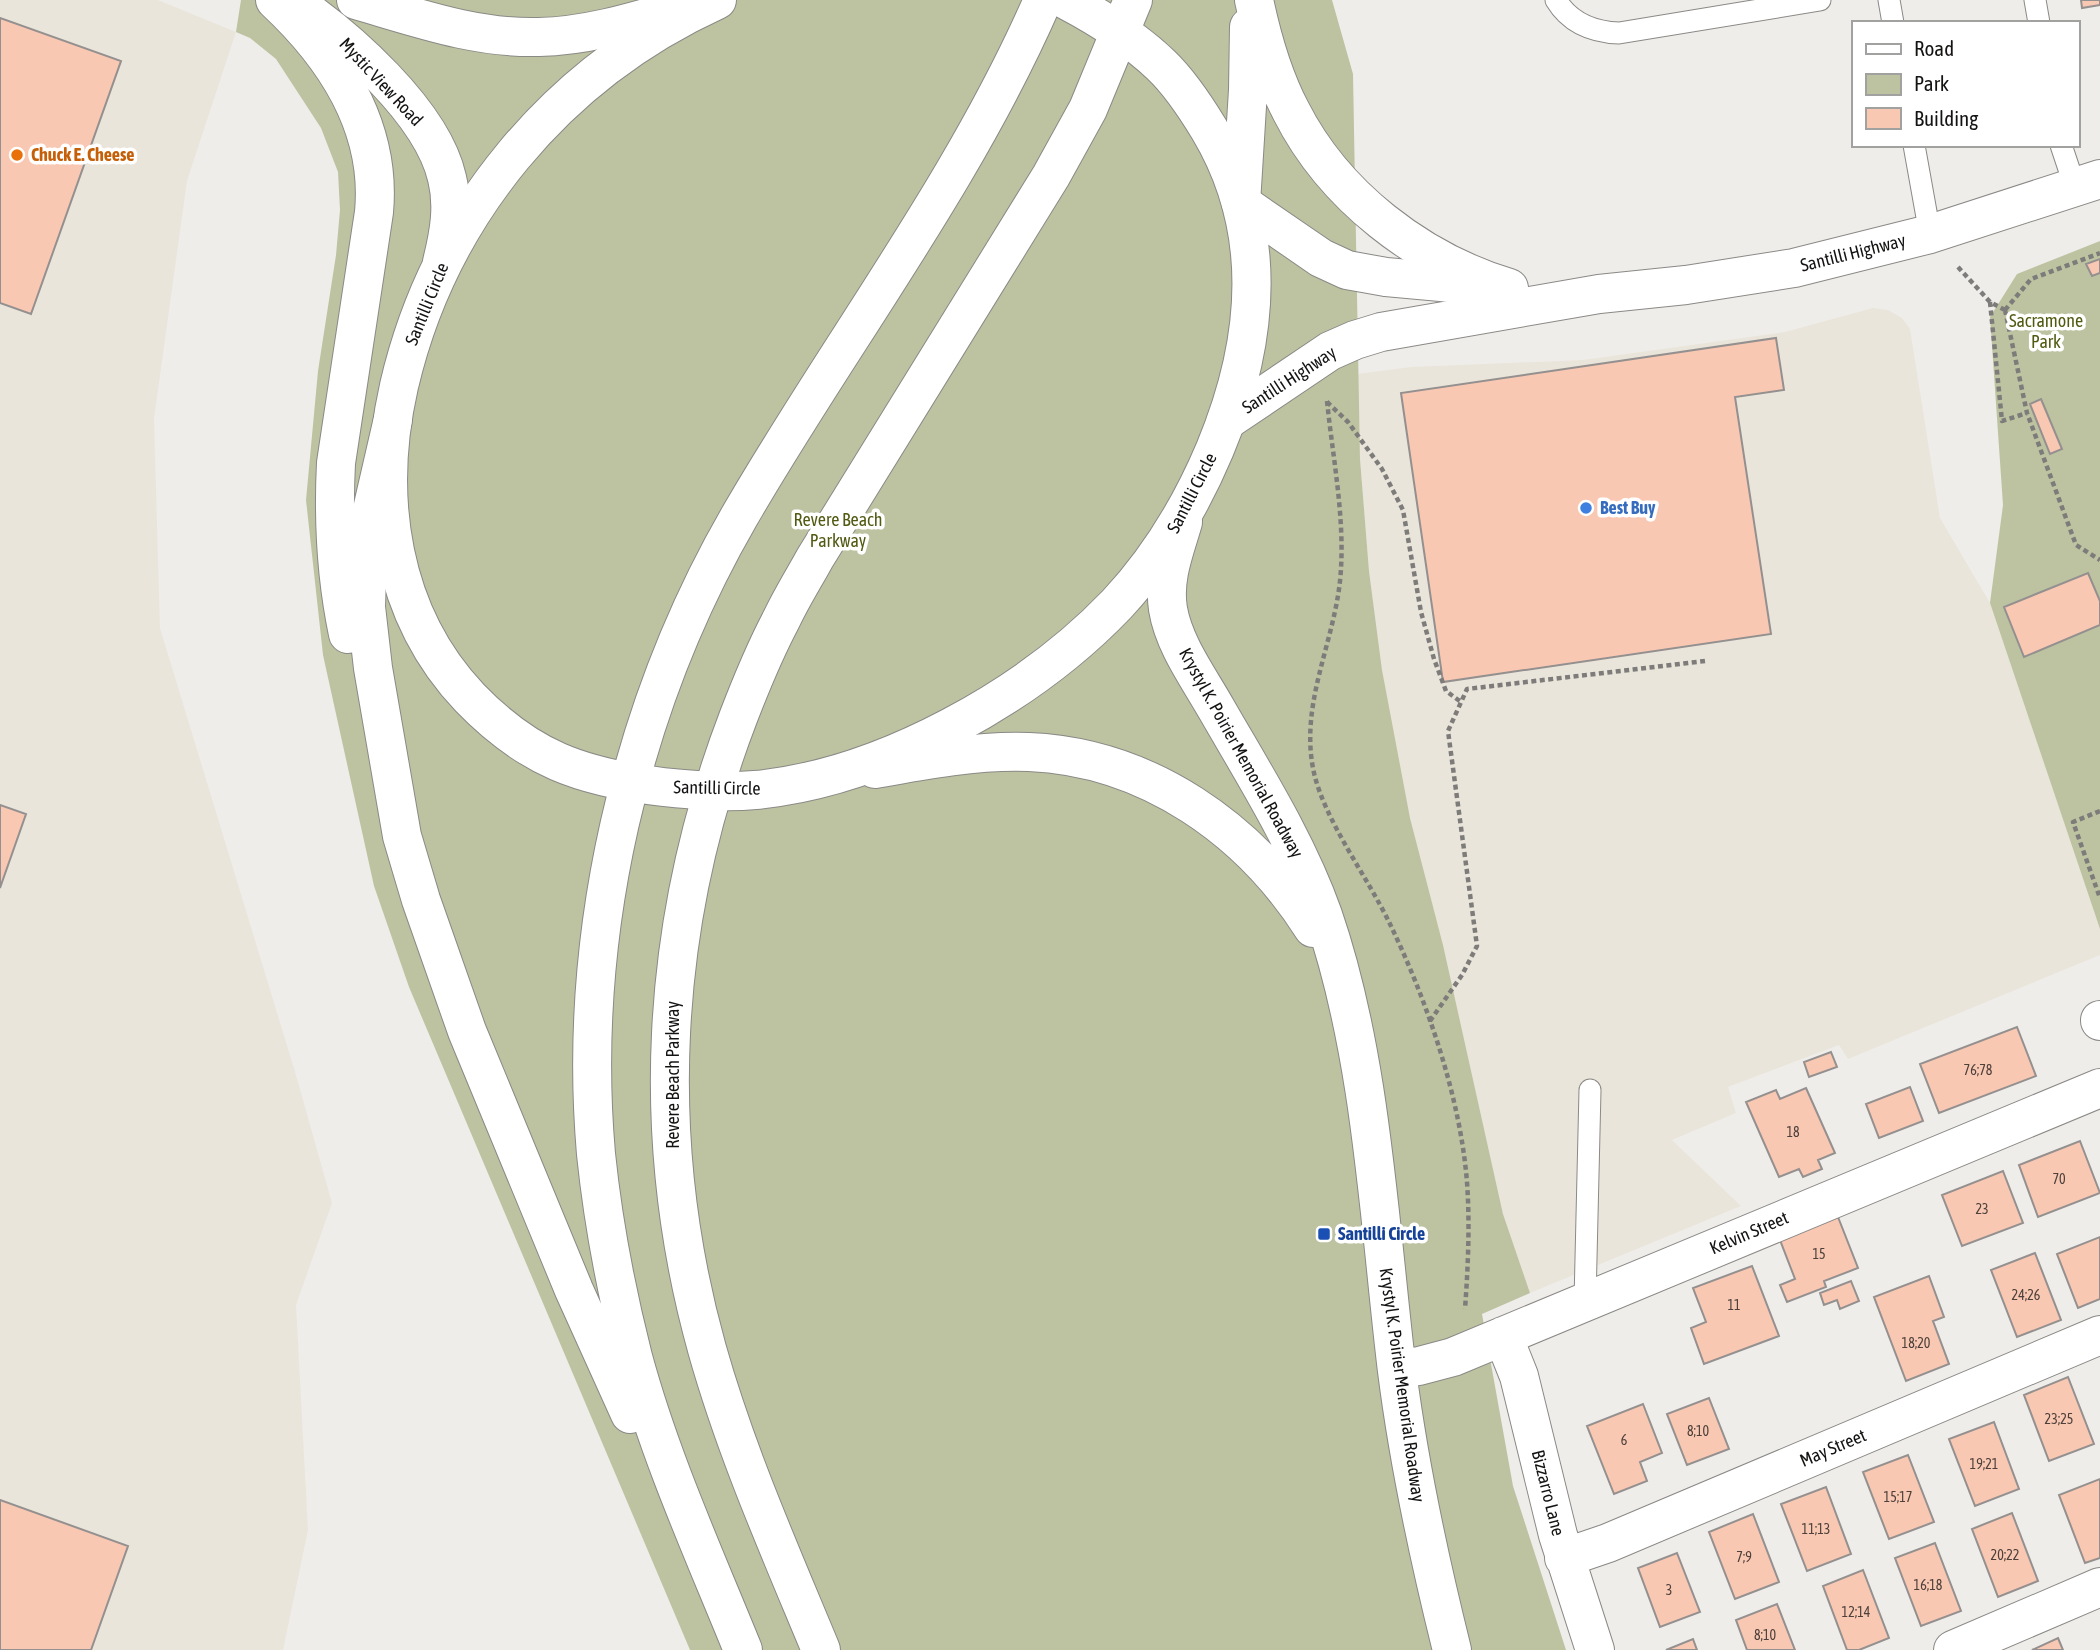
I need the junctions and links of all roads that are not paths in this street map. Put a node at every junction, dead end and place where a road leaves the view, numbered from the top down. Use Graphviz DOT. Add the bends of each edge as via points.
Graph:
graph roads {
  1 [pos="275,0"];
  2 [pos="290,0"];
  3 [pos="355,0"];
  4 [pos="706,0"];
  5 [pos="716,0"];
  6 [pos="1043,0"];
  7 [pos="1066,0"];
  8 [pos="1252,0"];
  9 [pos="1556,0"];
  10 [pos="1820,0"];
  11 [pos="1888,0"];
  12 [pos="2035,0"];
  13 [pos="1127,16"];
  14 [pos="1892,21"];
  15 [pos="2039,21"];
  16 [pos="1914,147"];
  17 [pos="2062,147"];
  18 [pos="2087,183"];
  19 [pos="1241,203"];
  20 [pos="1930,234"];
  21 [pos="442,265"];
  22 [pos="1509,288"];
  23 [pos="1599,294"];
  24 [pos="393,419"];
  25 [pos="1226,421"];
  26 [pos="1186,509"];
  27 [pos="814,781"];
  28 [pos="630,782"];
  29 [pos="713,791"];
  30 [pos="402,836"];
  31 [pos="1345,994"];
  32 [pos="2100,1088"];
  33 [pos="1590,1090"];
  34 [pos="1584,1301"];
  35 [pos="2100,1335"];
  36 [pos="1503,1336"];
  37 [pos="1397,1369"];
  38 [pos="706,1558"];
  39 [pos="1564,1558"];
  40 [pos="2100,1587"];
  41 [pos="743,1650"];
  42 [pos="821,1650"];
  43 [pos="1452,1650"];
  44 [pos="1595,1650"];
  45 [pos="1953,1650"];
  1 -- 30 [label="main road" via="307,33 341,80 363,120 375,174 374,212 339,436 334,524 354,662"];
  2 -- 21 [label="main road, Mystic View Road" via="344,40 427,131 443,162 450,194 449,235"];
  3 -- 4 [label="main road" via="462,29 539,37 608,27"];
  5 -- 21 [label="main road, Santilli Circle" via="652,33 567,98 496,176"];
  6 -- 28 [label="main road" via="1028,37 960,162 713,563 672,655"];
  7 -- 13 [label="main road, Santilli Circle"];
  8 -- 19 [label="main road"];
  8 -- 22 [label="main road" via="1290,110 1341,182 1421,248 1464,272"];
  9 -- 10 [label="lane" via="1581,24 1598,32 1619,33"];
  11 -- 14 [label="lane"];
  12 -- 15 [label="lane"];
  13 -- 19 [label="main road, Santilli Circle" via="1158,62 1188,95 1219,147"];
  13 -- 29 [label="main road, Revere Beach Parkway" via="1088,108 1039,197 781,619 752,682"];
  16 -- 20 [label="lane"];
  17 -- 18 [label="lane"];
  18 -- 20 [label="main road, Santilli Highway"];
  19 -- 22 [label="main road, Santilli Highway" via="1321,258 1347,270"];
  19 -- 25 [label="main road, Santilli Circle" via="1250,251 1252,300 1244,362"];
  20 -- 23 [label="main road, Santilli Highway" via="1794,268"];
  21 -- 24 [label="main road, Santilli Circle" via="416,325"];
  22 -- 23 [label="main road, Santilli Highway"];
  23 -- 25 [label="main road, Santilli Highway" via="1355,340 1330,351"];
  24 -- 28 [label="main road, Santilli Circle" via="388,515 396,564 418,621 441,663 475,703 533,750 580,772"];
  24 -- 30 [label="main road" via="372,510 366,607"];
  25 -- 26 [label="main road, Santilli Circle"];
  26 -- 27 [label="main road, Santilli Circle" via="1164,546 1117,603 1021,686 923,740"];
  26 -- 31 [label="main road, Krystyl K. Poirier Memorial Roadway" via="1167,589 1173,628 1299,858 1324,919"];
  27 -- 29 [label="main road, Santilli Circle"];
  27 -- 31 [label="main road, Krystyl K. Poirier Memorial Roadway" via="934,759 1015,752 1084,759 1135,774 1210,817 1264,865 1319,936"];
  28 -- 29 [label="main road, Santilli Circle"];
  28 -- 38 [label="main road" via="600,943 594,1013 596,1153 617,1291 634,1361"];
  29 -- 42 [label="main road, Revere Beach Parkway" via="682,913 671,1015 671,1144 697,1312 728,1415"];
  30 -- 38 [label="main road" via="467,1031 574,1290 618,1390"];
  31 -- 37 [label="main road, Krystyl K. Poirier Memorial Roadway" via="1365,1103"];
  32 -- 34 [label="main road, Kelvin Street"];
  33 -- 34 [label="lane"];
  34 -- 36 [label="main road, Kelvin Street"];
  35 -- 39 [label="main road, May Street"];
  36 -- 37 [label="main road, Kelvin Street" via="1453,1357"];
  36 -- 39 [label="main road, Bizzarro Lane" via="1519,1376"];
  37 -- 43 [label="main road, Krystyl K. Poirier Memorial Roadway" via="1415,1488"];
  38 -- 41 [label="main road"];
  39 -- 44 [label="main road, Bizzarro Lane"];
  40 -- 45 [label="main road"];
}
